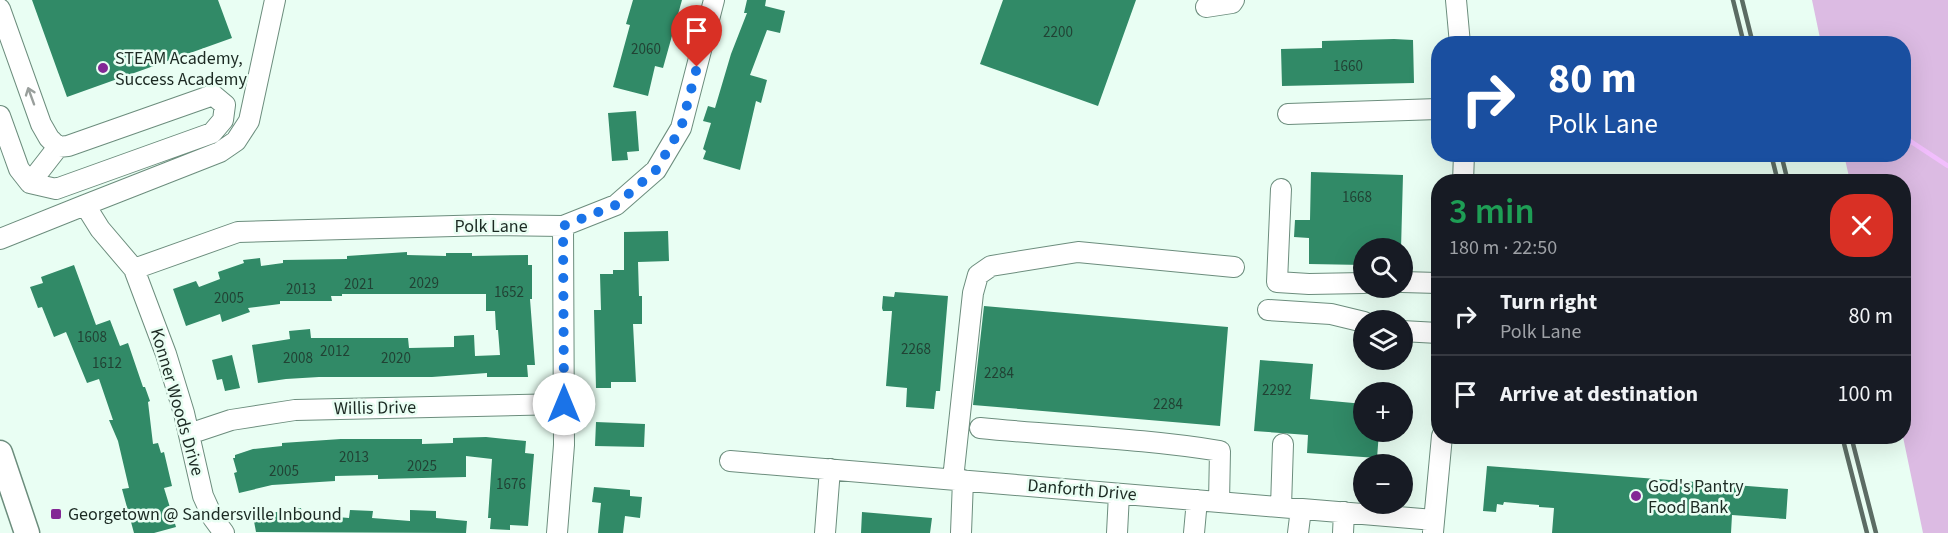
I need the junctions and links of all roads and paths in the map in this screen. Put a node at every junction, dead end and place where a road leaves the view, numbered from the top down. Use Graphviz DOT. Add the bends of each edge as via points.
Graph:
graph roads {
  1 [pos="275,0"];
  2 [pos="714,0"];
  3 [pos="1234,0"];
  4 [pos="1456,0"];
  5 [pos="1206,7"];
  6 [pos="0,9"];
  7 [pos="1459,36"];
  8 [pos="1431,109"];
  9 [pos="1288,114"];
  10 [pos="0,116"];
  11 [pos="223,120"];
  12 [pos="244,129"];
  13 [pos="58,147"];
  14 [pos="30,183"];
  15 [pos="1281,189"];
  16 [pos="86,206"];
  17 [pos="563,226"];
  18 [pos="0,239"];
  19 [pos="1234,267"];
  20 [pos="134,269"];
  21 [pos="1413,282"];
  22 [pos="1353,283"];
  23 [pos="1431,283"];
  24 [pos="1268,310"];
  25 [pos="1353,319"];
  26 [pos="1413,332"];
  27 [pos="1431,333"];
  28 [pos="564,404"];
  29 [pos="980,428"];
  30 [pos="189,434"];
  31 [pos="1283,444"];
  32 [pos="1441,444"];
  33 [pos="0,453"];
  34 [pos="730,461"];
  35 [pos="830,469"];
  36 [pos="958,480"];
  37 [pos="1119,494"];
  38 [pos="1197,500"];
  39 [pos="1219,502"];
  40 [pos="1291,508"];
  41 [pos="1344,512"];
  42 [pos="1433,526"];
  43 [pos="27,533"];
  44 [pos="224,533"];
  45 [pos="557,533"];
  46 [pos="825,533"];
  47 [pos="961,533"];
  48 [pos="1117,533"];
  49 [pos="1194,533"];
  50 [pos="1298,533"];
  51 [pos="1343,533"];
  1 -- 12 [label="street"];
  2 -- 17 [label="street, Polk Lane" via="681,128 656,170 616,205"];
  3 -- 5 [label="street"];
  4 -- 7 [label="street"];
  13 -- 6 [label="street, one-way" via="41,124"];
  8 -- 9 [label="street"];
  10 -- 14 [label="street" via="20,169"];
  11 -- 12 [label="street"];
  11 -- 13 [label="street" via="225,105 213,95"];
  11 -- 14 [label="street" via="212,133 56,189"];
  12 -- 16 [label="street" via="236,141 220,152"];
  13 -- 14 [label="street"];
  15 -- 22 [label="street" via="1276,282"];
  16 -- 18 [label="street"];
  16 -- 20 [label="street, Konner Woods Drive"];
  17 -- 20 [label="street, Polk Lane" via="238,232"];
  17 -- 28 [label="street"];
  19 -- 36 [label="street" via="1078,252 991,267 978,275 973,292"];
  20 -- 30 [label="street, Konner Woods Drive" via="166,354"];
  21 -- 23 [label="street"];
  24 -- 25 [label="street"];
  26 -- 27 [label="street"];
  28 -- 30 [label="street, Willis Drive" via="295,410 231,420"];
  28 -- 45 [label="street"];
  29 -- 39 [label="street" via="1162,442 1220,451"];
  30 -- 44 [label="street, Konner Woods Drive" via="204,496"];
  31 -- 40 [label="street"];
  32 -- 42 [label="street"];
  33 -- 43 [label="main road"];
  34 -- 35 [label="street, Danforth Drive"];
  35 -- 36 [label="street, Danforth Drive"];
  35 -- 46 [label="street"];
  36 -- 37 [label="street, Danforth Drive"];
  36 -- 47 [label="street"];
  37 -- 38 [label="street, Danforth Drive"];
  37 -- 48 [label="street"];
  38 -- 39 [label="street, Danforth Drive"];
  38 -- 49 [label="street"];
  39 -- 40 [label="street, Danforth Drive"];
  40 -- 41 [label="street, Danforth Drive"];
  40 -- 50 [label="street"];
  41 -- 42 [label="street, Danforth Drive"];
  41 -- 51 [label="street"];
}
